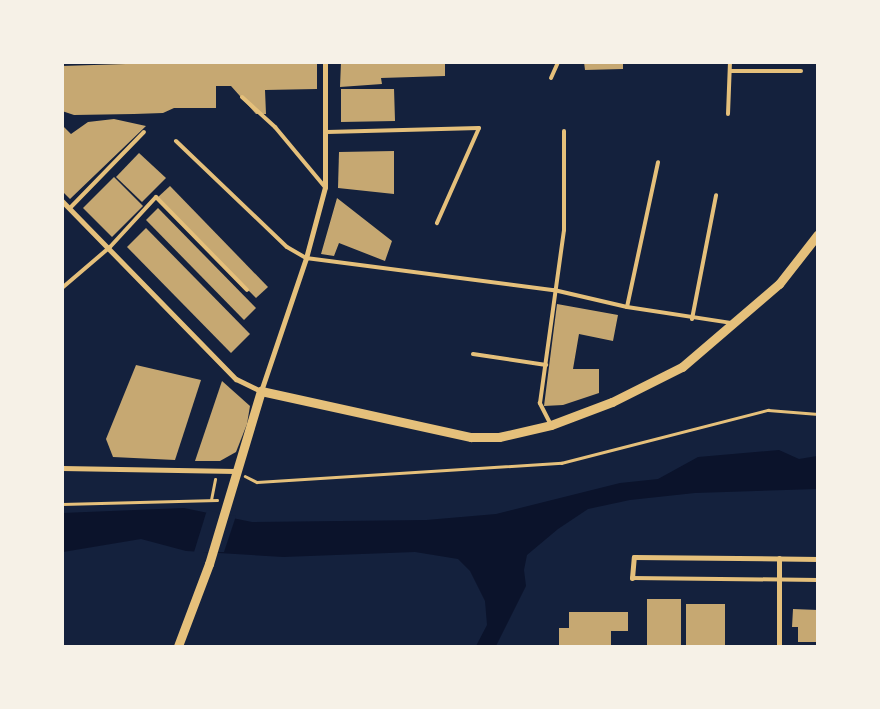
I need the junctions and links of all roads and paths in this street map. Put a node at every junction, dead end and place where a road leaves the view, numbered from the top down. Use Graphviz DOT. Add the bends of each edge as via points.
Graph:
graph roads {
  1 [pos="325,62"];
  2 [pos="558,62"];
  3 [pos="730,62"];
  4 [pos="730,70"];
  5 [pos="801,70"];
  6 [pos="551,78"];
  7 [pos="242,97"];
  8 [pos="728,114"];
  9 [pos="144,132"];
  10 [pos="326,132"];
  11 [pos="564,132"];
  12 [pos="176,141"];
  13 [pos="658,162"];
  14 [pos="325,187"];
  15 [pos="716,196"];
  16 [pos="62,201"];
  17 [pos="70,208"];
  18 [pos="437,223"];
  19 [pos="817,235"];
  20 [pos="110,247"];
  21 [pos="306,258"];
  22 [pos="62,288"];
  23 [pos="247,290"];
  24 [pos="554,290"];
  25 [pos="627,307"];
  26 [pos="692,318"];
  27 [pos="735,324"];
  28 [pos="473,354"];
  29 [pos="546,365"];
  30 [pos="261,391"];
  31 [pos="818,414"];
  32 [pos="551,425"];
  33 [pos="62,468"];
  34 [pos="218,468"];
  35 [pos="235,471"];
  36 [pos="258,482"];
  37 [pos="210,500"];
  38 [pos="228,500"];
  39 [pos="62,504"];
  40 [pos="779,558"];
  41 [pos="818,559"];
  42 [pos="632,578"];
  43 [pos="779,580"];
  44 [pos="818,580"];
  45 [pos="178,646"];
  46 [pos="779,646"];
  1 -- 10 [label="street"];
  2 -- 6 [label="lane"];
  3 -- 4 [label="lane"];
  4 -- 5 [label="lane"];
  4 -- 8 [label="lane"];
  7 -- 14 [label="lane" via="275,127"];
  9 -- 17 [label="lane"];
  10 -- 14 [label="street"];
  10 -- 18 [label="lane" via="479,128"];
  11 -- 24 [label="lane" via="564,230"];
  12 -- 21 [label="lane" via="287,247"];
  13 -- 25 [label="lane"];
  14 -- 21 [label="street"];
  15 -- 26 [label="lane"];
  16 -- 17 [label="street"];
  17 -- 20 [label="street"];
  19 -- 27 [label="street" via="779,284"];
  20 -- 22 [label="lane"];
  20 -- 23 [label="lane" via="156,197"];
  20 -- 30 [label="street" via="236,379"];
  21 -- 24 [label="lane"];
  21 -- 30 [label="street"];
  24 -- 25 [label="lane"];
  24 -- 29 [label="lane"];
  25 -- 26 [label="lane"];
  26 -- 27 [label="lane"];
  27 -- 32 [label="street" via="682,367 658,381"];
  28 -- 29 [label="lane"];
  29 -- 32 [label="lane" via="540,403"];
  30 -- 32 [label="street" via="471,437 499,437"];
  30 -- 35 [label="street"];
  31 -- 36 [label="path" via="768,410 562,463"];
  33 -- 34 [label="street" via="103,465"];
  34 -- 35 [label="street"];
  34 -- 37 [label="path"];
  35 -- 38 [label="street"];
  37 -- 38 [label="path"];
  37 -- 39 [label="path"];
  38 -- 45 [label="street" via="209,564"];
  40 -- 41 [label="street"];
  40 -- 42 [label="street" via="634,557"];
  40 -- 43 [label="street"];
  42 -- 43 [label="lane"];
  43 -- 44 [label="lane"];
  43 -- 46 [label="street"];
}
